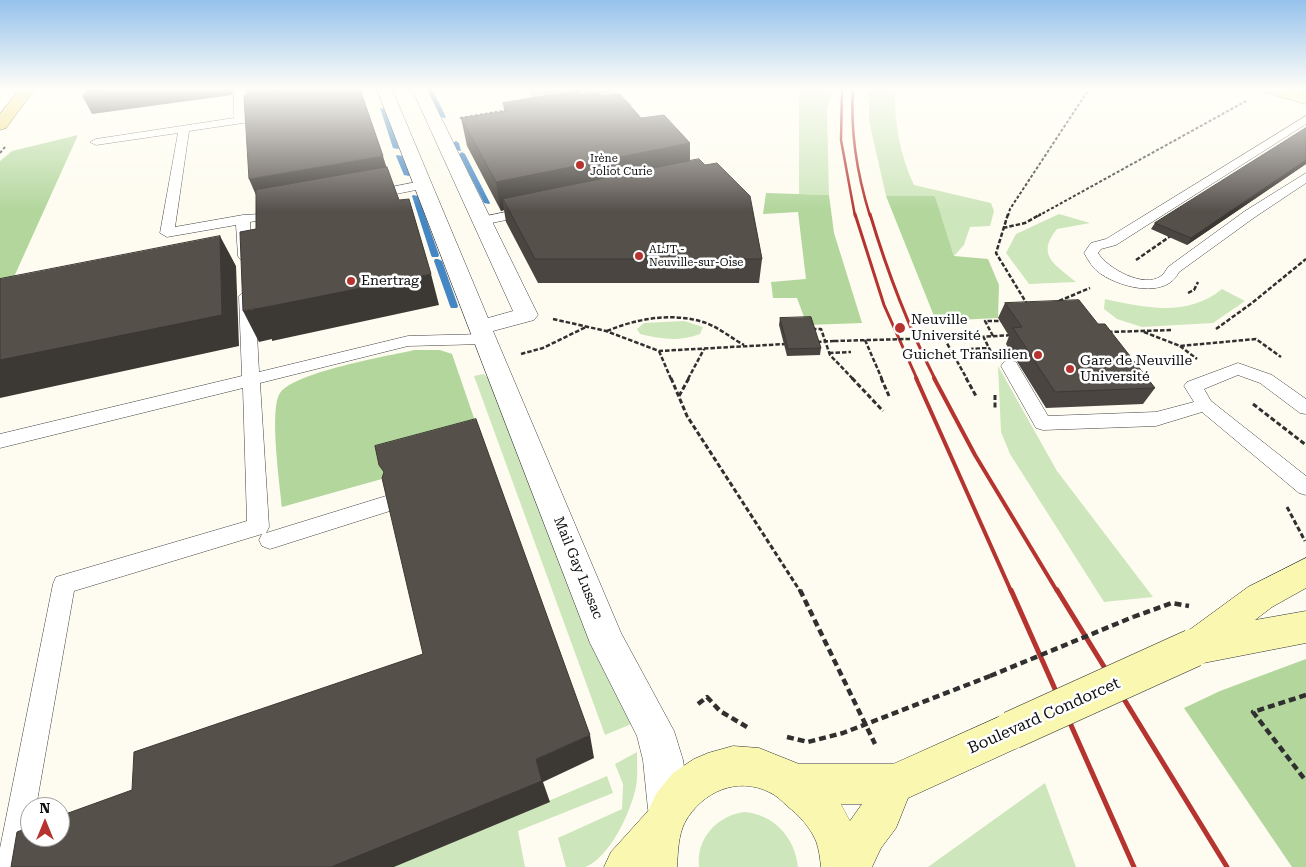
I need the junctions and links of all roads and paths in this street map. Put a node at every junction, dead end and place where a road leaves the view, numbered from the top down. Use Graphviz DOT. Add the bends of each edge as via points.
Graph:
graph roads {
  1 [pos="181,129"];
  2 [pos="184,129"];
  3 [pos="401,129"];
  4 [pos="438,129"];
  5 [pos="1062,129"];
  6 [pos="1194,129"];
  7 [pos="1289,129"];
  8 [pos="441,136"];
  9 [pos="96,142"];
  10 [pos="407,143"];
  11 [pos="1306,177"];
  12 [pos="422,185"];
  13 [pos="356,198"];
  14 [pos="542,208"];
  15 [pos="272,214"];
  16 [pos="243,219"];
  17 [pos="482,221"];
  18 [pos="1002,228"];
  19 [pos="440,230"];
  20 [pos="1306,259"];
  21 [pos="1087,289"];
  22 [pos="1051,305"];
  23 [pos="1029,306"];
  24 [pos="552,318"];
  25 [pos="1010,321"];
  26 [pos="587,326"];
  27 [pos="808,329"];
  28 [pos="1216,329"];
  29 [pos="1173,330"];
  30 [pos="606,331"];
  31 [pos="1103,332"];
  32 [pos="482,333"];
  33 [pos="1016,335"];
  34 [pos="981,336"];
  35 [pos="993,336"];
  36 [pos="792,337"];
  37 [pos="944,338"];
  38 [pos="865,340"];
  39 [pos="825,342"];
  40 [pos="794,343"];
  41 [pos="811,343"];
  42 [pos="784,344"];
  43 [pos="746,346"];
  44 [pos="704,348"];
  45 [pos="989,348"];
  46 [pos="969,349"];
  47 [pos="659,351"];
  48 [pos="851,352"];
  49 [pos="829,353"];
  50 [pos="993,354"];
  51 [pos="515,356"];
  52 [pos="1010,366"];
  53 [pos="252,379"];
  54 [pos="678,396"];
  55 [pos="889,396"];
  56 [pos="976,396"];
  57 [pos="1205,405"];
  58 [pos="1306,408"];
  59 [pos="883,411"];
  60 [pos="0,441"];
  61 [pos="1306,487"];
  62 [pos="386,504"];
  63 [pos="270,540"];
  64 [pos="1306,572"];
  65 [pos="1133,617"];
  66 [pos="1306,627"];
  67 [pos="1193,648"];
  68 [pos="1306,695"];
  69 [pos="698,704"];
  70 [pos="865,724"];
  71 [pos="750,729"];
  72 [pos="779,736"];
  73 [pos="875,744"];
  74 [pos="1306,781"];
  75 [pos="797,784"];
  76 [pos="894,784"];
  77 [pos="661,835"];
  78 [pos="12,867"];
  79 [pos="626,867"];
  80 [pos="843,867"];
  81 [pos="849,867"];
  1 -- 9 [label="lane"];
  2 -- 16 [label="lane" via="167,233"];
  3 -- 10 [label="street, Mail Gay Lussac"];
  4 -- 8 [label="street"];
  5 -- 18 [label="path" via="1016,199"];
  6 -- 18 [label="path" via="1025,223"];
  7 -- 11 [label="lane" via="1111,242 1096,246 1091,253 1105,271 1129,281 1162,282 1172,276 1173,270"];
  8 -- 10 [label="street"];
  8 -- 17 [label="street"];
  10 -- 12 [label="street, Mail Gay Lussac"];
  12 -- 13 [label="lane"];
  12 -- 19 [label="street, Mail Gay Lussac"];
  14 -- 17 [label="lane"];
  15 -- 16 [label="lane"];
  16 -- 53 [label="lane"];
  17 -- 19 [label="street"];
  17 -- 32 [label="street" via="526,315"];
  18 -- 23 [label="path" via="996,253"];
  19 -- 32 [label="street, Mail Gay Lussac"];
  20 -- 28 [label="path"];
  21 -- 22 [label="path"];
  24 -- 26 [label="path"];
  25 -- 35 [label="path" via="985,322"];
  26 -- 30 [label="path"];
  26 -- 51 [label="path" via="543,348"];
  27 -- 39 [label="path" via="821,329"];
  29 -- 31 [label="path"];
  30 -- 43 [label="path" via="631,320 676,317 704,322"];
  30 -- 47 [label="path"];
  32 -- 53 [label="lane" via="408,341"];
  32 -- 77 [label="street, Mail Gay Lussac" via="608,643 656,731 663,760"];
  33 -- 35 [label="path"];
  34 -- 35 [label="path"];
  34 -- 37 [label="path, bridge"];
  34 -- 45 [label="path"];
  36 -- 42 [label="path"];
  37 -- 38 [label="path, bridge"];
  37 -- 56 [label="path"];
  38 -- 39 [label="path, bridge"];
  38 -- 55 [label="path"];
  39 -- 41 [label="path"];
  39 -- 49 [label="path"];
  40 -- 42 [label="path"];
  42 -- 43 [label="path"];
  43 -- 44 [label="path"];
  44 -- 47 [label="path"];
  44 -- 54 [label="path"];
  45 -- 46 [label="path"];
  45 -- 50 [label="path"];
  47 -- 54 [label="path"];
  48 -- 49 [label="path"];
  49 -- 59 [label="path"];
  52 -- 57 [label="lane" via="1043,423 1156,418"];
  53 -- 60 [label="lane"];
  53 -- 78 [label="lane" via="258,527 64,584"];
  54 -- 70 [label="path" via="687,416 798,587"];
  57 -- 58 [label="lane" via="1194,386 1238,369 1266,379"];
  57 -- 61 [label="lane"];
  62 -- 63 [label="lane"];
  64 -- 67 [label="main road" via="1260,597"];
  65 -- 70 [label="path, bridge"];
  66 -- 67 [label="main road"];
  67 -- 76 [label="main road, Boulevard Condorcet, bridge"];
  68 -- 74 [label="path" via="1253,712"];
  69 -- 71 [label="path" via="707,697 720,711"];
  70 -- 72 [label="path" via="808,742"];
  70 -- 73 [label="path"];
  75 -- 76 [label="main road, Boulevard Condorcet"];
  75 -- 77 [label="main road" via="758,767 735,765 713,770 693,781 680,794"];
  75 -- 80 [label="main road" via="820,809 837,840"];
  76 -- 81 [label="main road"];
  77 -- 79 [label="main road"];
}
